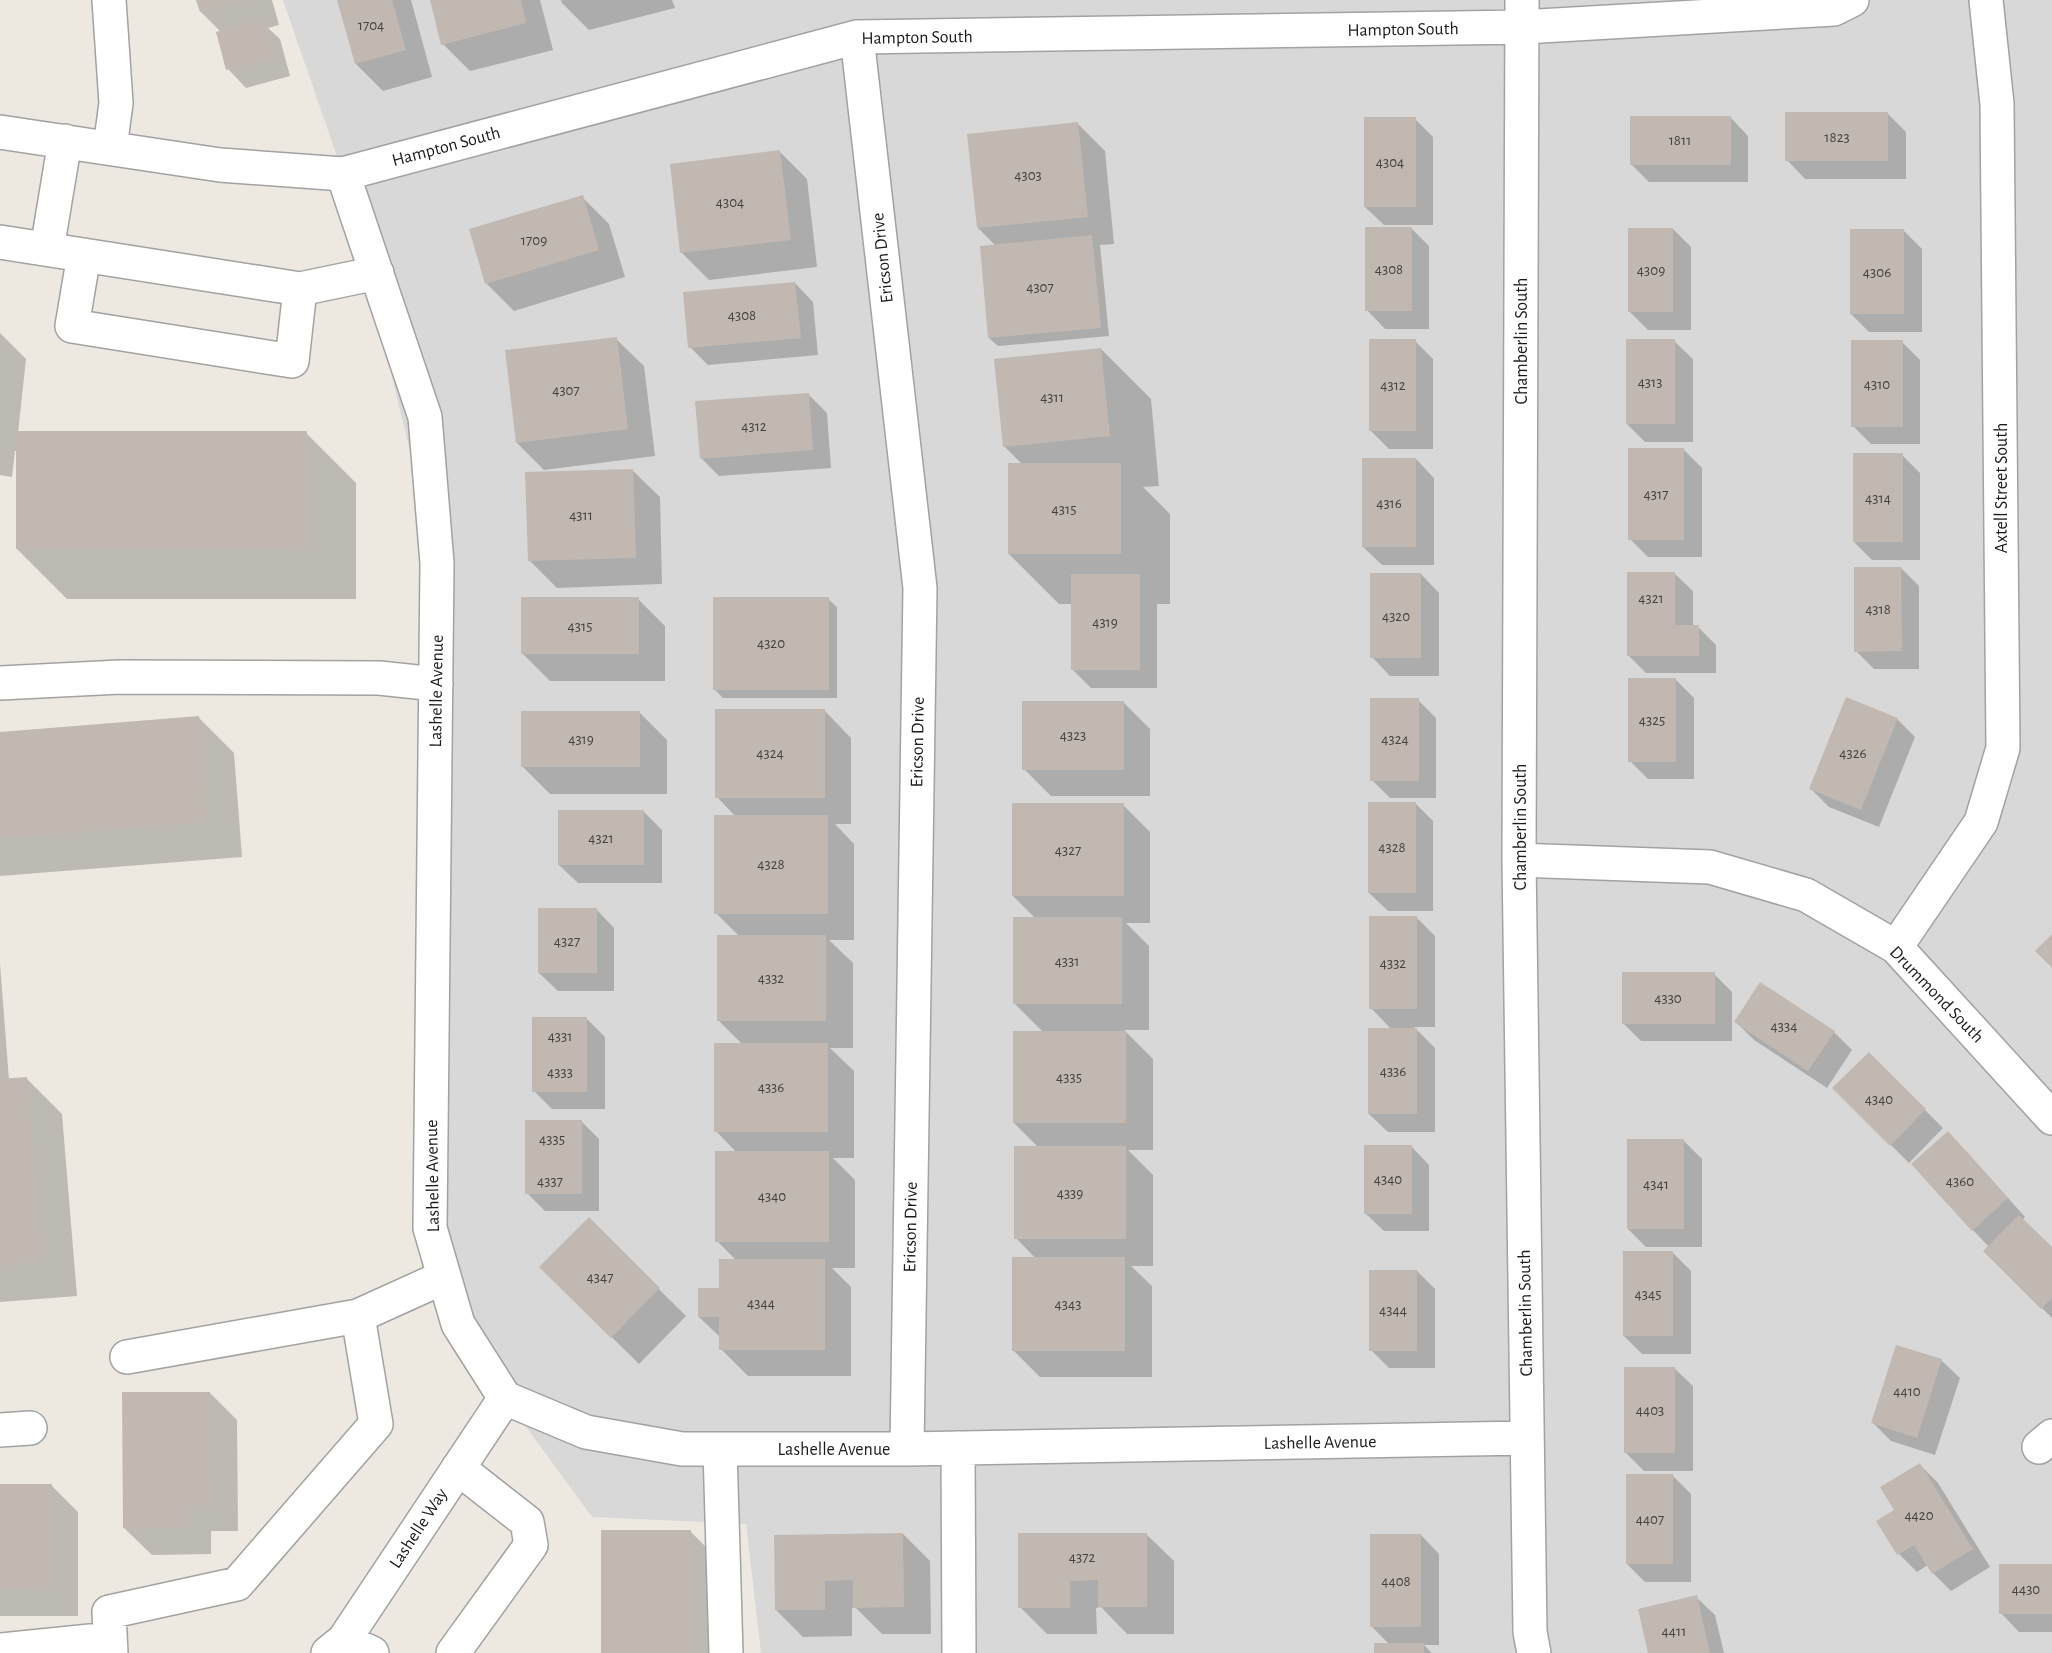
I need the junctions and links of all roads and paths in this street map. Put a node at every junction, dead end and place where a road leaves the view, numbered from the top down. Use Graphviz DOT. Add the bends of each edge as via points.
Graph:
graph roads {
  1 [pos="109,0"];
  2 [pos="1852,0"];
  3 [pos="1986,0"];
  4 [pos="1522,14"];
  5 [pos="857,37"];
  6 [pos="0,132"];
  7 [pos="65,141"];
  8 [pos="111,148"];
  9 [pos="343,174"];
  10 [pos="0,242"];
  11 [pos="47,249"];
  12 [pos="84,255"];
  13 [pos="377,273"];
  14 [pos="300,289"];
  15 [pos="0,683"];
  16 [pos="436,684"];
  17 [pos="1519,860"];
  18 [pos="1896,947"];
  19 [pos="2052,1118"];
  20 [pos="444,1277"];
  21 [pos="358,1316"];
  22 [pos="127,1357"];
  23 [pos="505,1398"];
  24 [pos="1527,1438"];
  25 [pos="958,1448"];
  26 [pos="720,1449"];
  27 [pos="907,1449"];
  28 [pos="458,1468"];
  29 [pos="111,1646"];
  30 [pos="348,1649"];
  31 [pos="0,1650"];
  32 [pos="453,1653"];
  33 [pos="726,1653"];
  34 [pos="959,1653"];
  35 [pos="1534,1653"];
  1 -- 8 [label="street" via="116,103"];
  2 -- 4 [label="street, Hampton South" via="1834,9"];
  3 -- 18 [label="street, Axtell Street South" via="1997,104 2003,748 1982,822"];
  4 -- 5 [label="street, Hampton South"];
  4 -- 17 [label="street, Chamberlin South"];
  5 -- 9 [label="street, Hampton South"];
  5 -- 27 [label="street, Ericson Drive" via="920,588"];
  6 -- 7 [label="street, Hampton South"];
  7 -- 8 [label="street, Hampton South"];
  7 -- 11 [label="street"];
  8 -- 9 [label="street, Hampton South" via="220,165"];
  9 -- 13 [label="street, Lashelle Avenue"];
  10 -- 11 [label="street"];
  11 -- 12 [label="street"];
  12 -- 14 [label="street"];
  12 -- 14 [label="street" via="72,326 292,361"];
  13 -- 14 [label="street"];
  13 -- 16 [label="street, Lashelle Avenue" via="425,417 437,563"];
  15 -- 16 [label="street" via="120,676 379,678"];
  16 -- 20 [label="street, Lashelle Avenue" via="430,1228"];
  17 -- 18 [label="street, Drummond South" via="1710,867 1806,895"];
  17 -- 24 [label="street, Chamberlin South"];
  18 -- 19 [label="street, Drummond South"];
  20 -- 21 [label="street"];
  20 -- 23 [label="street, Lashelle Avenue" via="458,1324"];
  21 -- 22 [label="street"];
  21 -- 29 [label="street" via="376,1424 237,1584 109,1611"];
  23 -- 26 [label="street, Lashelle Avenue" via="586,1432 682,1449"];
  23 -- 28 [label="street, Lashelle Way"];
  24 -- 25 [label="street, Lashelle Avenue"];
  24 -- 35 [label="street, Chamberlin South" via="1530,1632"];
  25 -- 27 [label="street, Lashelle Avenue"];
  25 -- 34 [label="street"];
  26 -- 27 [label="street, Lashelle Avenue"];
  26 -- 33 [label="street"];
  28 -- 30 [label="street, Lashelle Way"];
  28 -- 32 [label="street" via="527,1522 531,1545"];
  29 -- 31 [label="street"];
}
